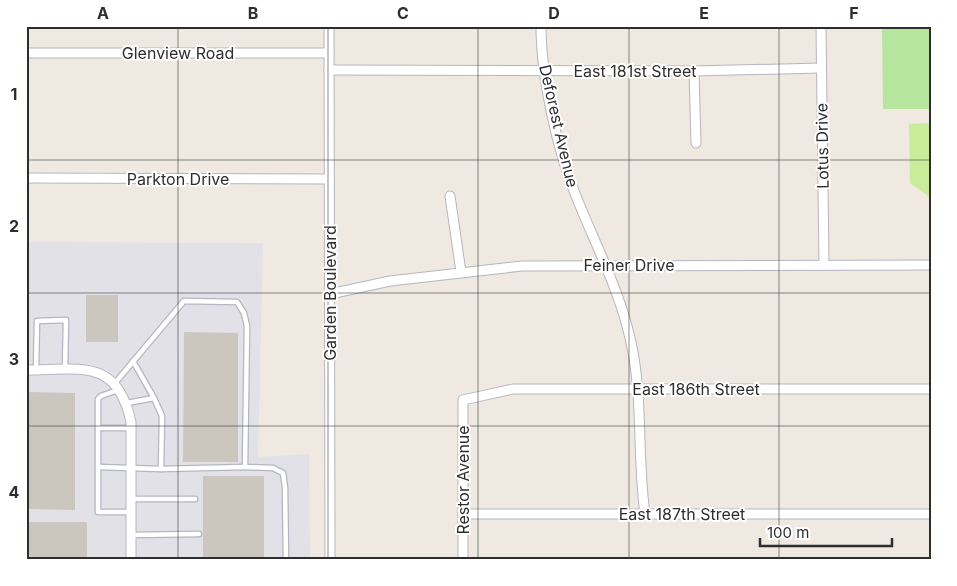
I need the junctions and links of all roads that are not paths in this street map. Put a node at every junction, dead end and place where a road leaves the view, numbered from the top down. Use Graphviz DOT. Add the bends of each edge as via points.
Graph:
graph roads {
  1 [pos="329,26"];
  2 [pos="541,26"];
  3 [pos="821,26"];
  4 [pos="26,53"];
  5 [pos="329,53"];
  6 [pos="821,68"];
  7 [pos="329,70"];
  8 [pos="545,70"];
  9 [pos="694,71"];
  10 [pos="696,143"];
  11 [pos="26,178"];
  12 [pos="329,179"];
  13 [pos="450,196"];
  14 [pos="606,265"];
  15 [pos="824,265"];
  16 [pos="931,265"];
  17 [pos="461,272"];
  18 [pos="330,294"];
  19 [pos="133,361"];
  20 [pos="26,370"];
  21 [pos="36,370"];
  22 [pos="65,370"];
  23 [pos="117,386"];
  24 [pos="639,389"];
  25 [pos="931,389"];
  26 [pos="154,398"];
  27 [pos="463,400"];
  28 [pos="127,403"];
  29 [pos="98,428"];
  30 [pos="131,428"];
  31 [pos="98,467"];
  32 [pos="131,467"];
  33 [pos="246,467"];
  34 [pos="161,468"];
  35 [pos="131,499"];
  36 [pos="195,499"];
  37 [pos="131,512"];
  38 [pos="463,514"];
  39 [pos="645,514"];
  40 [pos="931,514"];
  41 [pos="199,534"];
  42 [pos="131,535"];
  43 [pos="131,560"];
  44 [pos="286,560"];
  45 [pos="330,560"];
  46 [pos="463,560"];
  1 -- 5 [label="street, Garden Boulevard"];
  2 -- 8 [label="street, Deforest Avenue"];
  3 -- 6 [label="street, Lotus Drive"];
  4 -- 5 [label="street, Glenview Road"];
  5 -- 7 [label="street, Garden Boulevard"];
  6 -- 9 [label="street, East 181st Street"];
  6 -- 15 [label="street, Lotus Drive"];
  7 -- 8 [label="street, East 181st Street"];
  7 -- 12 [label="street, Garden Boulevard"];
  8 -- 9 [label="street, East 181st Street"];
  8 -- 14 [label="street, Deforest Avenue" via="564,162"];
  9 -- 10 [label="street"];
  11 -- 12 [label="street, Parkton Drive"];
  12 -- 18 [label="street, Garden Boulevard"];
  13 -- 17 [label="street"];
  14 -- 15 [label="street, Feiner Drive"];
  14 -- 17 [label="street, Feiner Drive" via="522,266"];
  14 -- 24 [label="street, Deforest Avenue" via="627,326"];
  15 -- 16 [label="street, Feiner Drive"];
  17 -- 18 [label="street, Feiner Drive" via="390,281"];
  18 -- 45 [label="street, Garden Boulevard"];
  19 -- 23 [label="lane"];
  19 -- 26 [label="lane"];
  19 -- 33 [label="lane" via="184,301 237,302 247,326"];
  20 -- 21 [label="street"];
  21 -- 22 [label="street"];
  21 -- 22 [label="lane" via="37,321 66,320"];
  22 -- 23 [label="street" via="89,370 107,376"];
  23 -- 28 [label="street"];
  23 -- 29 [label="lane" via="98,399"];
  24 -- 25 [label="street, East 186th Street"];
  24 -- 27 [label="street, East 186th Street" via="513,389"];
  24 -- 39 [label="street, Deforest Avenue"];
  26 -- 28 [label="lane"];
  26 -- 34 [label="lane" via="162,416"];
  27 -- 38 [label="street, Restor Avenue"];
  28 -- 30 [label="street"];
  29 -- 30 [label="lane"];
  29 -- 31 [label="lane"];
  30 -- 32 [label="street"];
  31 -- 32 [label="lane"];
  31 -- 37 [label="lane" via="98,512"];
  32 -- 34 [label="lane"];
  32 -- 35 [label="street"];
  33 -- 34 [label="lane"];
  33 -- 44 [label="lane" via="273,468 283,473"];
  35 -- 36 [label="lane"];
  35 -- 37 [label="street"];
  37 -- 42 [label="street"];
  38 -- 39 [label="street, East 187th Street"];
  38 -- 46 [label="street, Restor Avenue"];
  39 -- 40 [label="street, East 187th Street"];
  41 -- 42 [label="lane"];
  42 -- 43 [label="street"];
}
